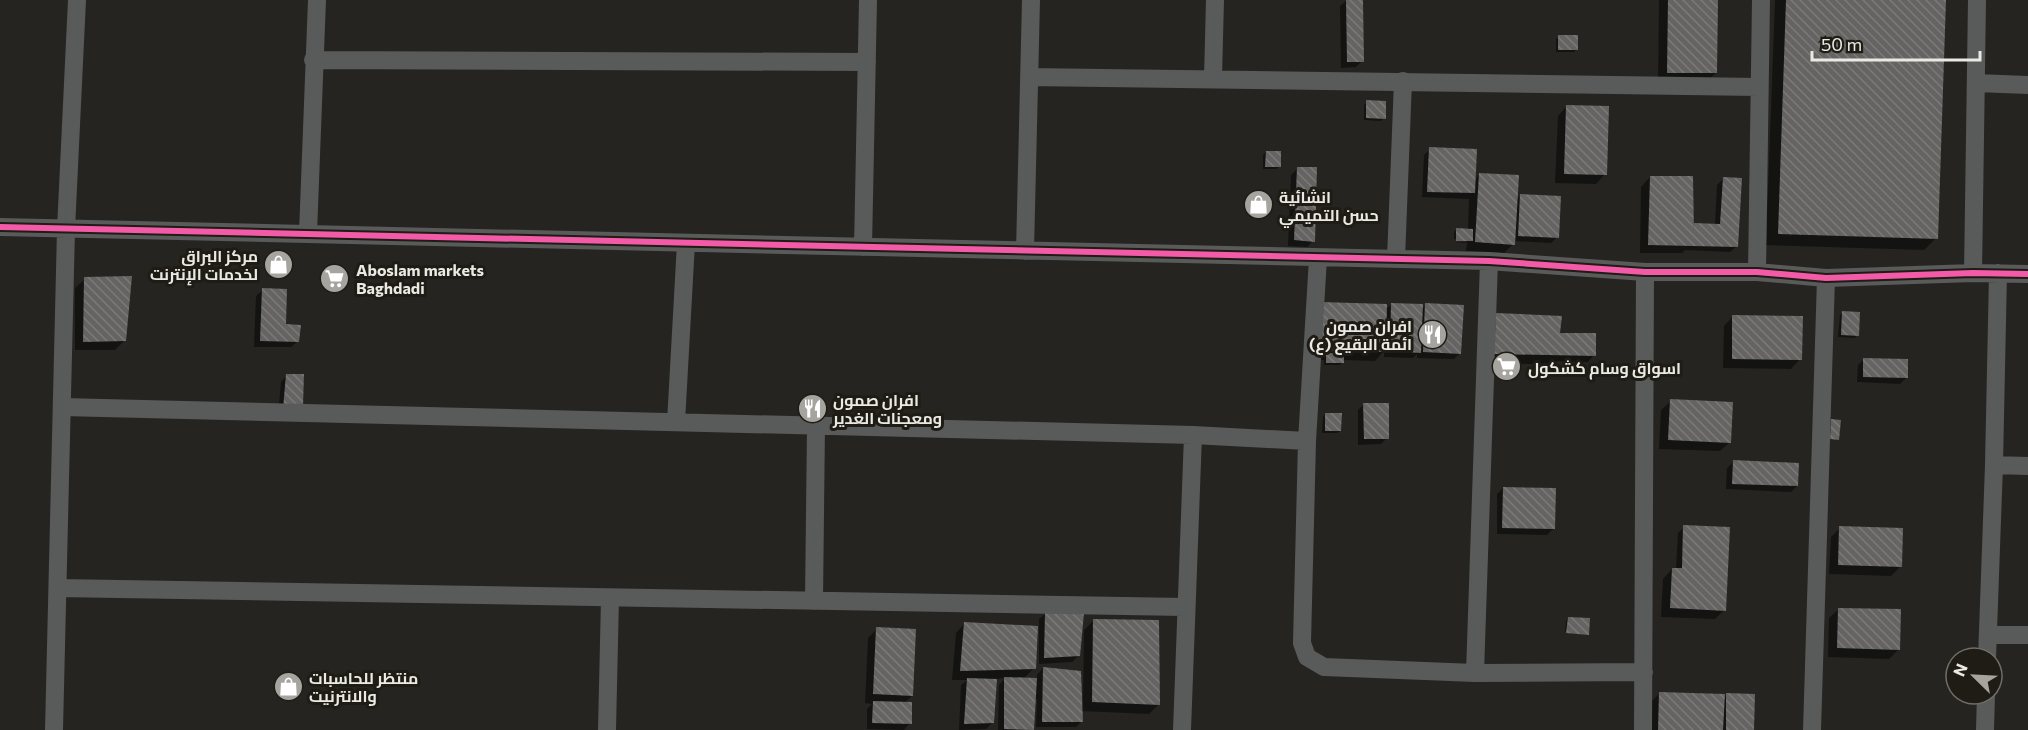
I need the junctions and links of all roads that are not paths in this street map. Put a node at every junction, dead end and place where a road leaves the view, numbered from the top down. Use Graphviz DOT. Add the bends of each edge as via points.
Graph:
graph roads {
  1 [pos="78,0"];
  2 [pos="316,0"];
  3 [pos="868,0"];
  4 [pos="1030,0"];
  5 [pos="1215,0"];
  6 [pos="1761,0"];
  7 [pos="1977,0"];
  8 [pos="313,60"];
  9 [pos="867,62"];
  10 [pos="1029,77"];
  11 [pos="1213,78"];
  12 [pos="1403,81"];
  13 [pos="1976,83"];
  14 [pos="2028,85"];
  15 [pos="1759,87"];
  16 [pos="0,227"];
  17 [pos="66,229"];
  18 [pos="308,233"];
  19 [pos="686,243"];
  20 [pos="863,248"];
  21 [pos="1025,251"];
  22 [pos="1318,258"];
  23 [pos="1396,260"];
  24 [pos="1489,261"];
  25 [pos="1645,272"];
  26 [pos="1757,272"];
  27 [pos="1973,273"];
  28 [pos="1998,273"];
  29 [pos="2028,274"];
  30 [pos="1826,278"];
  31 [pos="62,407"];
  32 [pos="676,422"];
  33 [pos="816,426"];
  34 [pos="1193,435"];
  35 [pos="1307,441"];
  36 [pos="1994,465"];
  37 [pos="2028,466"];
  38 [pos="58,588"];
  39 [pos="610,597"];
  40 [pos="814,601"];
  41 [pos="1185,608"];
  42 [pos="1988,635"];
  43 [pos="2028,635"];
  44 [pos="1988,646"];
  45 [pos="1644,672"];
  46 [pos="1475,674"];
  47 [pos="1986,706"];
  48 [pos="54,730"];
  49 [pos="607,730"];
  50 [pos="1182,730"];
  51 [pos="1644,730"];
  52 [pos="1812,730"];
  53 [pos="1985,730"];
  1 -- 17 [label="street"];
  2 -- 8 [label="street"];
  3 -- 9 [label="street"];
  4 -- 10 [label="street"];
  5 -- 11 [label="street"];
  6 -- 15 [label="street"];
  7 -- 13 [label="street"];
  8 -- 9 [label="street"];
  8 -- 18 [label="street"];
  9 -- 20 [label="street"];
  10 -- 11 [label="street"];
  10 -- 21 [label="street"];
  11 -- 12 [label="street"];
  12 -- 15 [label="street"];
  12 -- 23 [label="street"];
  13 -- 14 [label="street"];
  13 -- 27 [label="street"];
  15 -- 26 [label="street"];
  16 -- 17 [label="street"];
  17 -- 18 [label="street"];
  17 -- 31 [label="street"];
  18 -- 19 [label="street"];
  19 -- 20 [label="street"];
  19 -- 32 [label="street"];
  20 -- 21 [label="street"];
  21 -- 22 [label="street"];
  22 -- 23 [label="street"];
  22 -- 35 [label="street"];
  23 -- 24 [label="street"];
  24 -- 25 [label="street"];
  24 -- 46 [label="street"];
  25 -- 26 [label="street"];
  25 -- 45 [label="street"];
  26 -- 30 [label="street"];
  27 -- 28 [label="street"];
  27 -- 30 [label="street"];
  28 -- 29 [label="street"];
  28 -- 36 [label="street"];
  30 -- 52 [label="street"];
  31 -- 32 [label="street"];
  31 -- 38 [label="street"];
  32 -- 33 [label="street"];
  33 -- 34 [label="street"];
  33 -- 40 [label="street"];
  34 -- 35 [label="street"];
  34 -- 41 [label="street"];
  35 -- 46 [label="street" via="1302,643 1307,657 1324,668"];
  36 -- 37 [label="street"];
  36 -- 42 [label="street"];
  38 -- 39 [label="street"];
  38 -- 48 [label="street"];
  39 -- 40 [label="street"];
  39 -- 49 [label="street"];
  40 -- 41 [label="street"];
  41 -- 50 [label="street"];
  42 -- 43 [label="street"];
  42 -- 44 [label="street"];
  45 -- 46 [label="street"];
  45 -- 51 [label="street"];
  47 -- 53 [label="street"];
}
